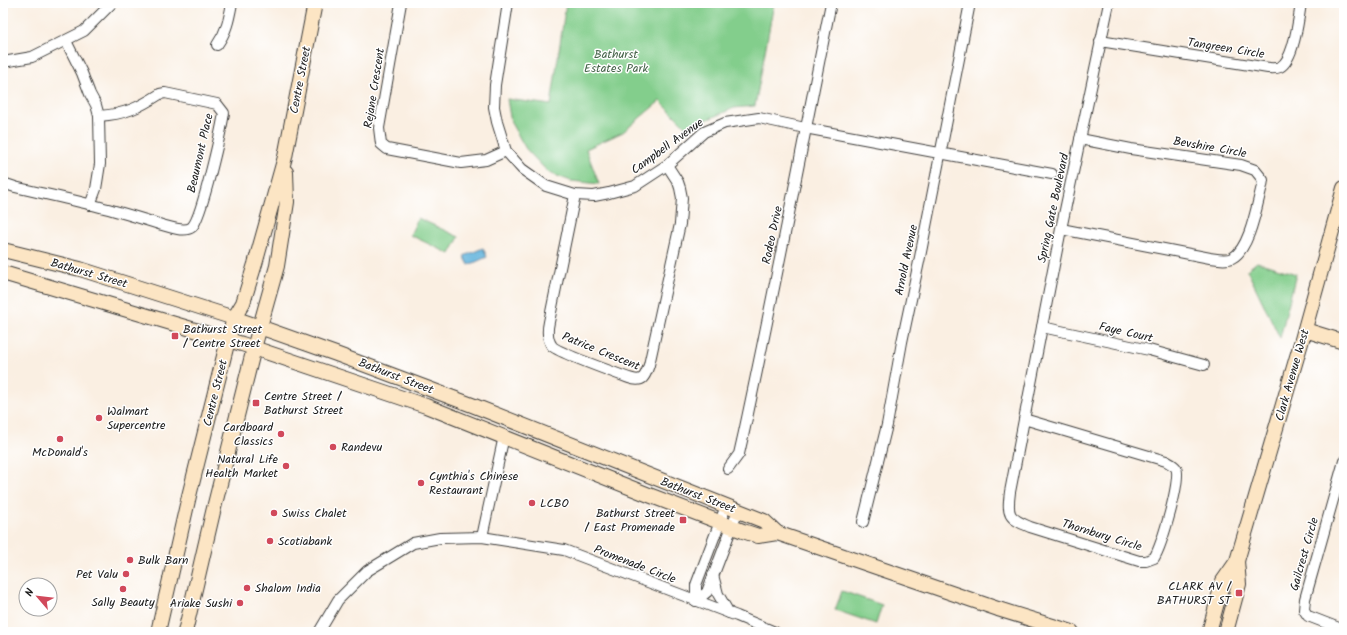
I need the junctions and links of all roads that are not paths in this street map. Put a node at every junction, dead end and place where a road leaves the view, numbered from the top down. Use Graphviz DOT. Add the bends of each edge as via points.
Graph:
graph roads {
  1 [pos="112,3"];
  2 [pos="232,3"];
  3 [pos="315,3"];
  4 [pos="402,3"];
  5 [pos="508,3"];
  6 [pos="831,3"];
  7 [pos="970,3"];
  8 [pos="1109,3"];
  9 [pos="1301,3"];
  10 [pos="66,41"];
  11 [pos="1100,41"];
  12 [pos="217,44"];
  13 [pos="3,62"];
  14 [pos="99,116"];
  15 [pos="806,128"];
  16 [pos="1080,139"];
  17 [pos="506,151"];
  18 [pos="940,153"];
  19 [pos="286,157"];
  20 [pos="668,164"];
  21 [pos="1052,174"];
  22 [pos="3,183"];
  23 [pos="1344,188"];
  24 [pos="575,195"];
  25 [pos="90,205"];
  26 [pos="1061,230"];
  27 [pos="3,250"];
  28 [pos="3,273"];
  29 [pos="234,318"];
  30 [pos="1042,327"];
  31 [pos="260,328"];
  32 [pos="1305,330"];
  33 [pos="228,340"];
  34 [pos="1344,342"];
  35 [pos="254,348"];
  36 [pos="1204,365"];
  37 [pos="1024,419"];
  38 [pos="504,436"];
  39 [pos="1344,461"];
  40 [pos="728,469"];
  41 [pos="732,508"];
  42 [pos="863,522"];
  43 [pos="726,525"];
  44 [pos="777,533"];
  45 [pos="482,537"];
  46 [pos="1237,561"];
  47 [pos="713,575"];
  48 [pos="696,601"];
  49 [pos="729,614"];
  50 [pos="1344,630"];
  51 [pos="158,632"];
  52 [pos="185,632"];
  53 [pos="320,632"];
  54 [pos="775,632"];
  55 [pos="1072,632"];
  56 [pos="1209,632"];
  57 [pos="1226,632"];
  1 -- 10 [label="street" via="84,32"];
  2 -- 12 [label="street" via="228,25"];
  3 -- 19 [label="main road, Centre Street"];
  4 -- 17 [label="street, Rejane Crescent" via="379,128 381,144 387,149 462,163 486,160"];
  5 -- 17 [label="street, Campbell Avenue" via="496,70 494,107"];
  6 -- 15 [label="street, Rodeo Drive"];
  7 -- 18 [label="street, Arnold Avenue"];
  8 -- 11 [label="street, Spring Gate Boulevard"];
  9 -- 11 [label="street, Tangreen Circle" via="1296,35 1288,58 1280,67 1262,67"];
  10 -- 13 [label="street" via="32,57"];
  10 -- 14 [label="street"];
  11 -- 16 [label="street, Spring Gate Boulevard"];
  14 -- 25 [label="street" via="100,164 96,189"];
  14 -- 25 [label="street, Beaumont Place" via="124,113 165,93 217,104 224,113 197,219 191,227 185,230"];
  15 -- 18 [label="street, Campbell Avenue"];
  15 -- 20 [label="street, Campbell Avenue" via="759,118 725,123 704,132"];
  15 -- 40 [label="street, Rodeo Drive" via="739,454"];
  16 -- 26 [label="street, Spring Gate Boulevard"];
  16 -- 26 [label="street, Bevshire Circle" via="1241,165 1255,170 1263,180 1262,186 1249,234 1239,253 1232,259 1210,258"];
  17 -- 24 [label="street, Campbell Avenue" via="522,169 546,186"];
  18 -- 21 [label="street, Campbell Avenue"];
  18 -- 42 [label="street, Arnold Avenue" via="887,426"];
  19 -- 29 [label="main road, Centre Street" via="243,303"];
  19 -- 31 [label="main road, Centre Street" via="287,202 277,266"];
  20 -- 24 [label="street, Campbell Avenue" via="634,186 594,196"];
  20 -- 24 [label="street, Patrice Crescent" via="680,188 680,224 649,366 646,375 640,380 636,381 559,350 549,341 547,333"];
  22 -- 25 [label="street"];
  23 -- 32 [label="main road, Clark Avenue West"];
  26 -- 30 [label="street, Spring Gate Boulevard"];
  27 -- 29 [label="main road, Bathurst Street" via="80,269"];
  28 -- 33 [label="main road, Bathurst Street"];
  29 -- 31 [label="main road, Bathurst Street"];
  29 -- 33 [label="main road, Centre Street"];
  30 -- 36 [label="street, Faye Court" via="1149,350"];
  30 -- 37 [label="street, Spring Gate Boulevard"];
  31 -- 35 [label="main road, Centre Street"];
  31 -- 41 [label="main road, Bathurst Street" via="472,405"];
  32 -- 34 [label="main road"];
  32 -- 46 [label="main road, Clark Avenue West"];
  33 -- 35 [label="main road, Bathurst Street"];
  33 -- 51 [label="main road, Centre Street" via="188,496"];
  35 -- 38 [label="main road, Bathurst Street" via="426,406"];
  35 -- 52 [label="main road, Centre Street"];
  37 -- 37 [label="street, Thornbury Circle" via="1008,505 1011,517 1030,527 1138,561 1154,558 1160,548 1176,488 1176,468 1166,461"];
  38 -- 43 [label="main road, Bathurst Street"];
  38 -- 45 [label="street"];
  39 -- 50 [label="street, Gailcrest Circle" via="1305,598 1304,610 1308,616"];
  41 -- 43 [label="street"];
  41 -- 44 [label="main road, Bathurst Street" via="764,521"];
  43 -- 44 [label="main road, Bathurst Street" via="758,536"];
  43 -- 47 [label="street"];
  43 -- 48 [label="street" via="696,585"];
  44 -- 55 [label="main road, Bathurst Street"];
  45 -- 48 [label="street, Promenade Circle" via="564,550"];
  45 -- 53 [label="street, Promenade Circle" via="440,538 413,543 367,571 338,600"];
  46 -- 56 [label="main road, Clark Avenue West" via="1223,581"];
  46 -- 57 [label="main road, Clark Avenue West" via="1239,584"];
  47 -- 48 [label="street" via="707,592"];
  47 -- 49 [label="street" via="718,594"];
  48 -- 49 [label="street, Promenade Circle"];
  49 -- 54 [label="street, Promenade Circle"];
}
